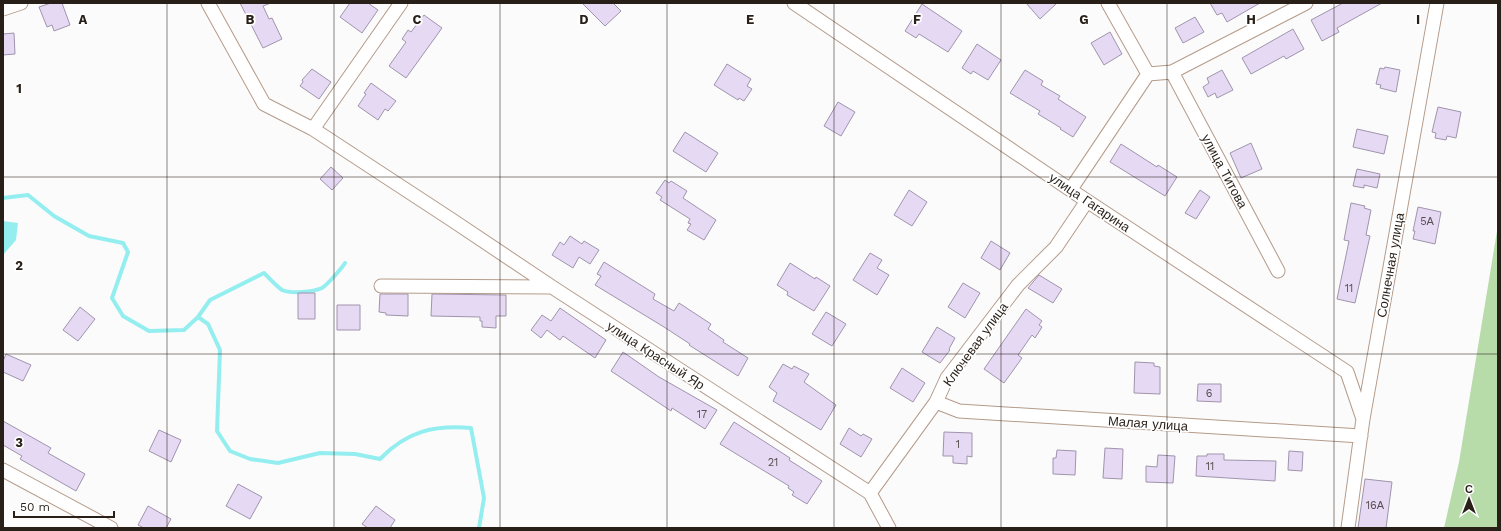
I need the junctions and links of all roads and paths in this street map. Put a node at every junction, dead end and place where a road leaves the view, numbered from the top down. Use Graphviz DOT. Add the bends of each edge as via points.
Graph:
graph roads {
  1 [pos="21,3"];
  2 [pos="208,3"];
  3 [pos="401,3"];
  4 [pos="794,3"];
  5 [pos="1108,3"];
  6 [pos="1306,3"];
  7 [pos="1437,3"];
  8 [pos="3,9"];
  9 [pos="1172,72"];
  10 [pos="1148,74"];
  11 [pos="313,129"];
  12 [pos="1071,189"];
  13 [pos="1087,202"];
  14 [pos="1278,271"];
  15 [pos="381,286"];
  16 [pos="552,288"];
  17 [pos="936,402"];
  18 [pos="1363,419"];
  19 [pos="1361,436"];
  20 [pos="3,470"];
  21 [pos="870,493"];
  22 [pos="95,524"];
  23 [pos="111,528"];
  24 [pos="889,528"];
  25 [pos="1348,528"];
  1 -- 8 [label="street"];
  2 -- 11 [label="street, улица Красный Яр" via="264,104"];
  3 -- 11 [label="street"];
  4 -- 12 [label="street, улица Гагарина"];
  5 -- 10 [label="street"];
  6 -- 9 [label="street"];
  7 -- 18 [label="street, Солнечная улица"];
  9 -- 10 [label="street"];
  9 -- 14 [label="street, улица Титова"];
  10 -- 12 [label="street"];
  11 -- 16 [label="street, улица Красный Яр"];
  12 -- 13 [label="street, улица Гагарина"];
  13 -- 17 [label="street, Ключевая улица" via="1056,247 1018,285 947,378"];
  13 -- 18 [label="street, улица Гагарина" via="1347,372"];
  15 -- 16 [label="street"];
  16 -- 21 [label="street, улица Красный Яр"];
  17 -- 19 [label="street, Малая улица" via="959,411"];
  17 -- 21 [label="street, Ключевая улица"];
  18 -- 19 [label="street, Солнечная улица"];
  19 -- 25 [label="street, Солнечная улица"];
  20 -- 22 [label="street"];
  21 -- 24 [label="street, улица Красный Яр"];
  22 -- 23 [label="street"];
}
